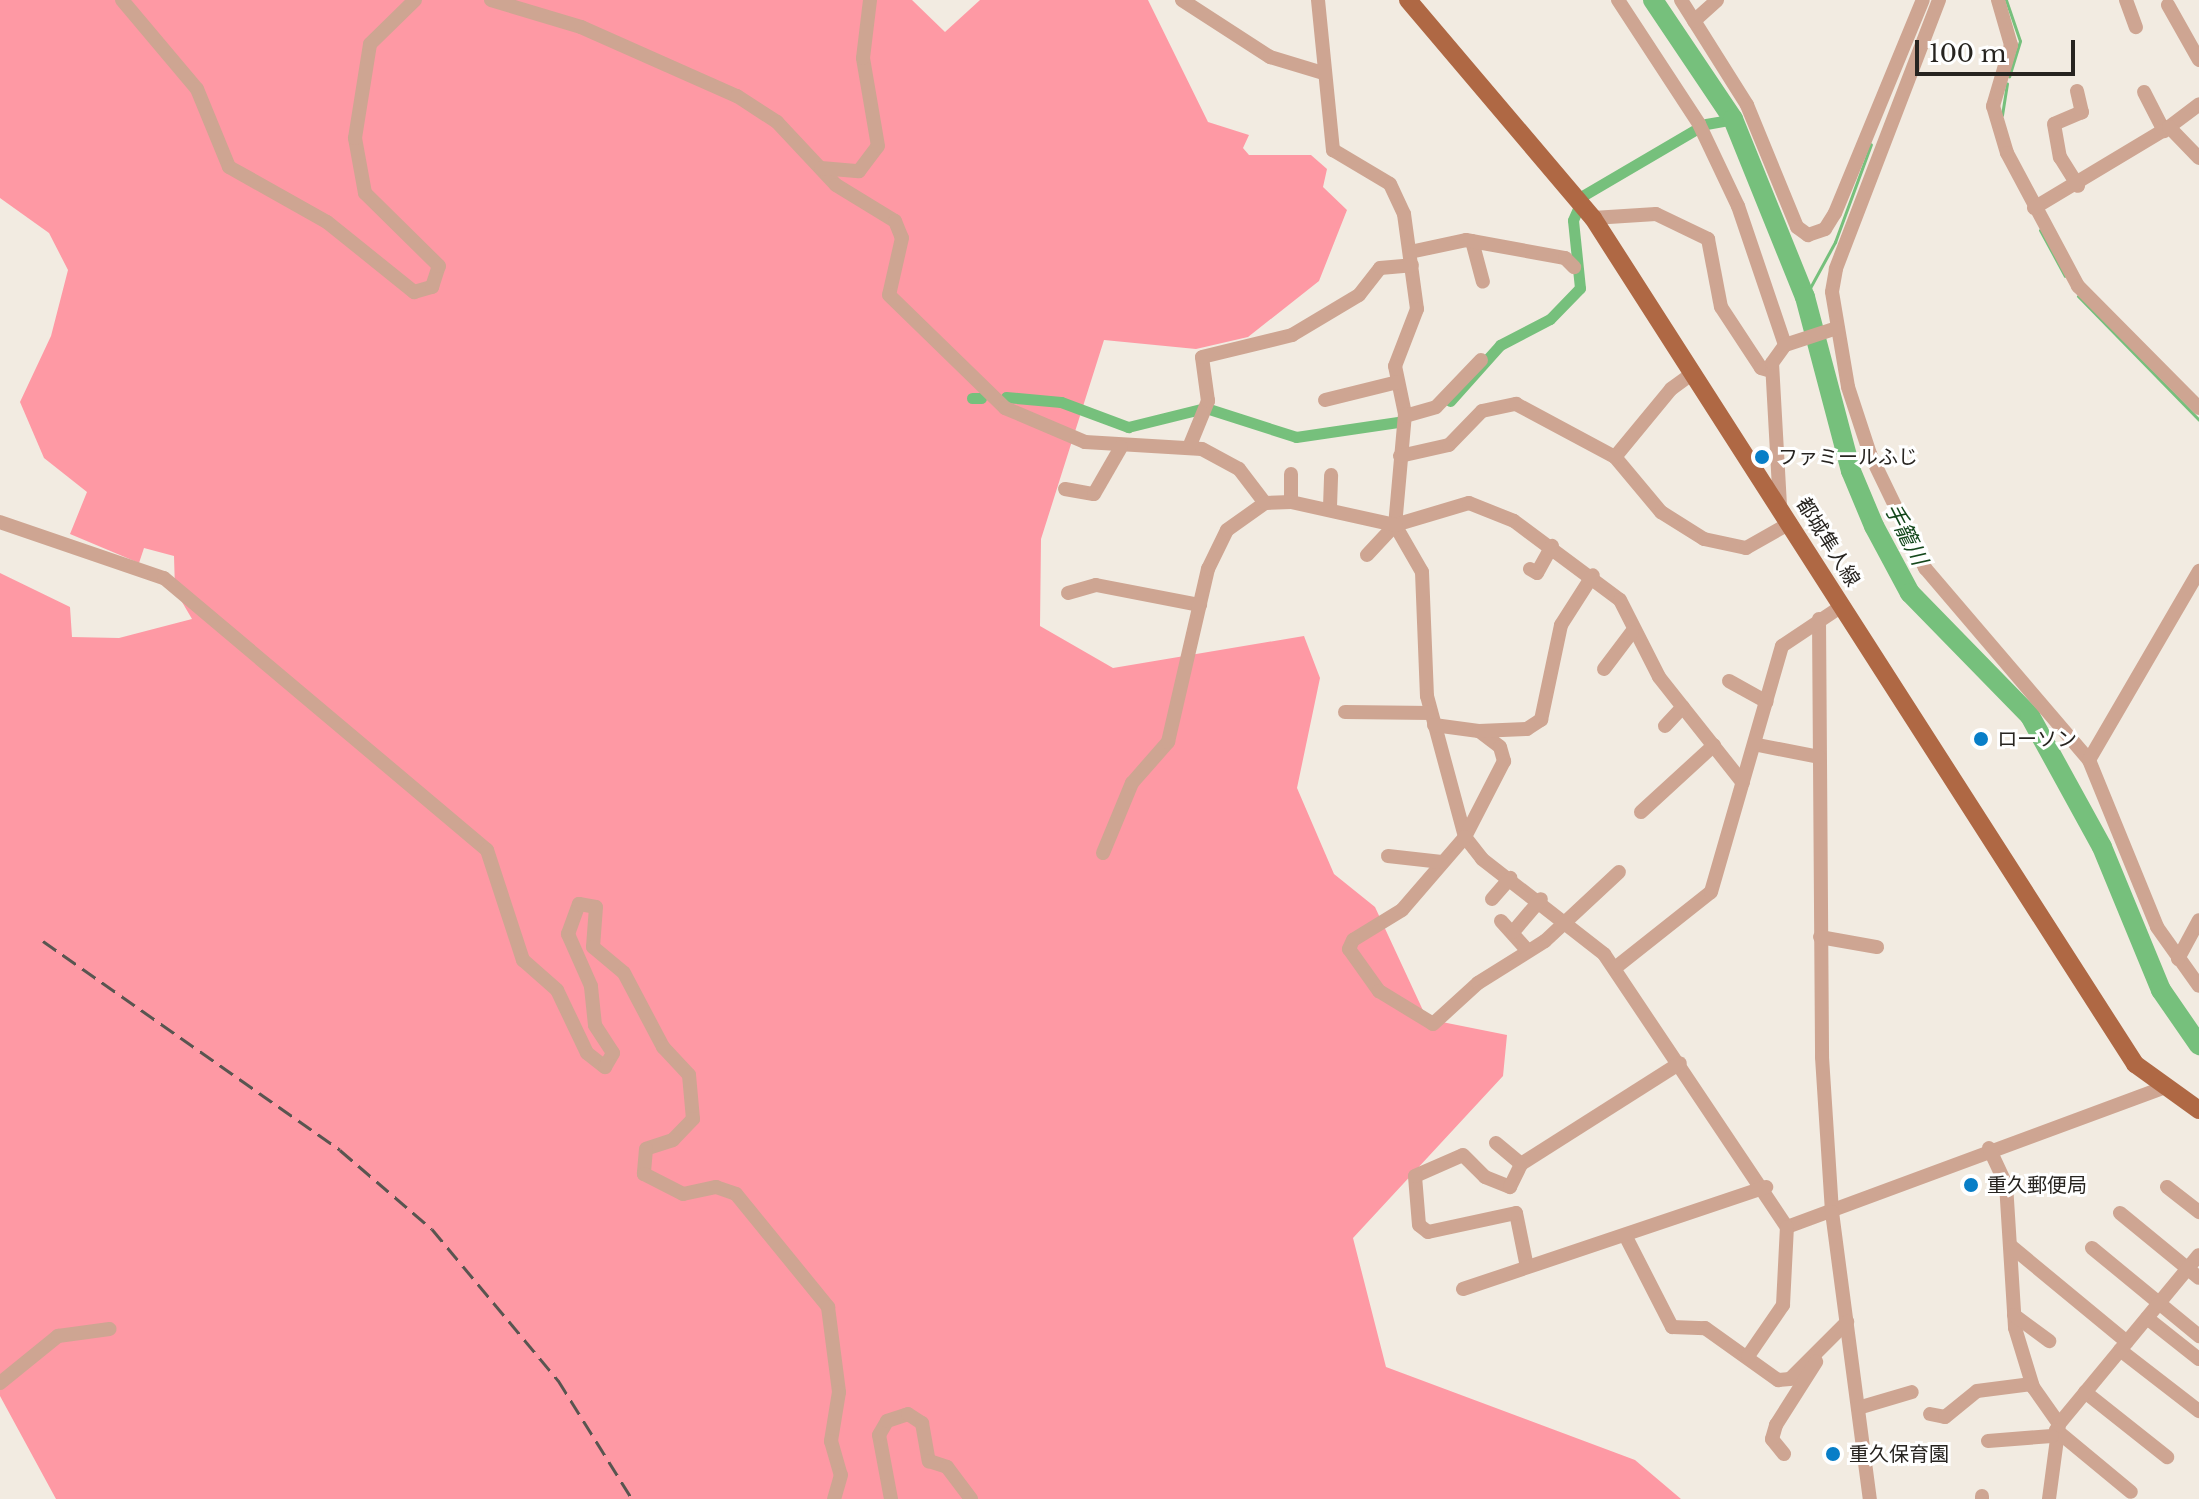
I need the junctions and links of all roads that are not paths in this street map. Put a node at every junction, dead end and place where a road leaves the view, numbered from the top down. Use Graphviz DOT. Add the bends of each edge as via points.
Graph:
graph roads {
  1 [pos="122,0"];
  2 [pos="415,0"];
  3 [pos="491,0"];
  4 [pos="870,0"];
  5 [pos="1182,0"];
  6 [pos="1318,0"];
  7 [pos="1408,0"];
  8 [pos="1618,0"];
  9 [pos="1681,0"];
  10 [pos="1708,0"];
  11 [pos="1717,0"];
  12 [pos="1923,0"];
  13 [pos="1939,0"];
  14 [pos="1998,0"];
  15 [pos="2126,0"];
  16 [pos="2168,5"];
  17 [pos="1692,17"];
  18 [pos="2136,27"];
  19 [pos="2199,60"];
  20 [pos="1323,73"];
  21 [pos="2077,91"];
  22 [pos="2144,92"];
  23 [pos="2199,104"];
  24 [pos="2167,129"];
  25 [pos="2199,158"];
  26 [pos="821,168"];
  27 [pos="2078,186"];
  28 [pos="2034,208"];
  29 [pos="1592,217"];
  30 [pos="1472,241"];
  31 [pos="1411,258"];
  32 [pos="1574,267"];
  33 [pos="1483,282"];
  34 [pos="1837,328"];
  35 [pos="1785,345"];
  36 [pos="1481,360"];
  37 [pos="1771,371"];
  38 [pos="1693,373"];
  39 [pos="1398,382"];
  40 [pos="1325,400"];
  41 [pos="2199,408"];
  42 [pos="1405,416"];
  43 [pos="1190,445"];
  44 [pos="1121,447"];
  45 [pos="1400,456"];
  46 [pos="1615,457"];
  47 [pos="1291,474"];
  48 [pos="1331,475"];
  49 [pos="1065,489"];
  50 [pos="1291,502"];
  51 [pos="1265,503"];
  52 [pos="1780,506"];
  53 [pos="1330,507"];
  54 [pos="0,522"];
  55 [pos="1790,523"];
  56 [pos="1395,525"];
  57 [pos="1552,546"];
  58 [pos="1367,555"];
  59 [pos="1530,569"];
  60 [pos="2199,571"];
  61 [pos="1593,575"];
  62 [pos="1068,593"];
  63 [pos="1200,605"];
  64 [pos="1842,606"];
  65 [pos="1819,619"];
  66 [pos="1632,632"];
  67 [pos="1604,669"];
  68 [pos="1729,681"];
  69 [pos="1767,702"];
  70 [pos="1683,707"];
  71 [pos="1345,712"];
  72 [pos="1432,719"];
  73 [pos="1665,726"];
  74 [pos="1479,731"];
  75 [pos="1714,745"];
  76 [pos="1758,745"];
  77 [pos="1819,757"];
  78 [pos="2089,760"];
  79 [pos="1743,783"];
  80 [pos="1641,812"];
  81 [pos="1465,837"];
  82 [pos="1103,853"];
  83 [pos="1388,856"];
  84 [pos="1442,862"];
  85 [pos="1619,872"];
  86 [pos="1510,878"];
  87 [pos="1492,899"];
  88 [pos="1541,899"];
  89 [pos="1566,918"];
  90 [pos="2199,920"];
  91 [pos="1501,921"];
  92 [pos="1513,932"];
  93 [pos="1820,937"];
  94 [pos="1877,947"];
  95 [pos="1528,951"];
  96 [pos="2178,959"];
  97 [pos="1615,968"];
  98 [pos="2199,986"];
  99 [pos="1680,1063"];
  100 [pos="2160,1089"];
  101 [pos="2199,1110"];
  102 [pos="1496,1143"];
  103 [pos="1989,1148"];
  104 [pos="1521,1164"];
  105 [pos="1510,1187"];
  106 [pos="1766,1187"];
  107 [pos="2167,1187"];
  108 [pos="1832,1212"];
  109 [pos="2199,1212"];
  110 [pos="1516,1213"];
  111 [pos="2120,1213"];
  112 [pos="1787,1227"];
  113 [pos="1627,1239"];
  114 [pos="2012,1247"];
  115 [pos="2092,1248"];
  116 [pos="2199,1255"];
  117 [pos="1527,1267"];
  118 [pos="2193,1273"];
  119 [pos="1463,1289"];
  120 [pos="2159,1303"];
  121 [pos="2014,1315"];
  122 [pos="2147,1318"];
  123 [pos="1843,1327"];
  124 [pos="110,1329"];
  125 [pos="2199,1336"];
  126 [pos="2049,1341"];
  127 [pos="2124,1346"];
  128 [pos="1748,1356"];
  129 [pos="2199,1359"];
  130 [pos="0,1383"];
  131 [pos="2032,1384"];
  132 [pos="1912,1392"];
  133 [pos="2085,1392"];
  134 [pos="1858,1408"];
  135 [pos="2199,1411"];
  136 [pos="1930,1414"];
  137 [pos="2056,1430"];
  138 [pos="1988,1441"];
  139 [pos="1784,1454"];
  140 [pos="2167,1457"];
  141 [pos="2131,1492"];
  142 [pos="834,1499"];
  143 [pos="891,1499"];
  144 [pos="971,1499"];
  145 [pos="1870,1499"];
  146 [pos="2049,1499"];
  1 -- 2 [label="street" via="206,104 229,167 327,222 406,290 421,292 432,287 439,266 365,193 355,138 370,44"];
  3 -- 26 [label="street" via="581,27 737,96 777,122"];
  4 -- 26 [label="street" via="863,58 878,146 859,171"];
  5 -- 20 [label="street" via="1270,57"];
  6 -- 20 [label="street"];
  7 -- 29 [label="main road, 都城隼人線"];
  8 -- 35 [label="street" via="1699,124 1738,206"];
  9 -- 17 [label="street"];
  10 -- 17 [label="street"];
  11 -- 17 [label="street"];
  12 -- 17 [label="street" via="1835,213 1815,235 1797,227 1747,105"];
  13 -- 34 [label="street" via="1841,247 1832,292"];
  14 -- 28 [label="street" via="2011,45 1993,106"];
  15 -- 18 [label="street"];
  16 -- 19 [label="street"];
  20 -- 31 [label="street" via="1335,154 1393,188"];
  21 -- 27 [label="street" via="2082,112 2054,124 2060,157"];
  22 -- 24 [label="street"];
  23 -- 24 [label="street"];
  24 -- 25 [label="street"];
  24 -- 27 [label="street"];
  26 -- 44 [label="street" via="895,221 902,238 889,295 964,371 1025,419"];
  27 -- 28 [label="street"];
  28 -- 41 [label="street" via="2078,286"];
  29 -- 37 [label="street" via="1656,214 1708,239 1721,307 1761,368"];
  29 -- 38 [label="main road, 都城隼人線"];
  30 -- 31 [label="street"];
  30 -- 32 [label="street" via="1565,258"];
  30 -- 33 [label="street"];
  31 -- 39 [label="street" via="1417,309 1396,362"];
  31 -- 43 [label="street" via="1380,268 1359,295 1292,335 1202,357 1208,401"];
  34 -- 35 [label="street"];
  34 -- 78 [label="street" via="1870,454 1925,568"];
  35 -- 37 [label="street"];
  36 -- 42 [label="street" via="1436,407"];
  37 -- 52 [label="street"];
  38 -- 46 [label="street" via="1671,389"];
  38 -- 52 [label="main road, 都城隼人線"];
  39 -- 40 [label="street"];
  39 -- 42 [label="street"];
  42 -- 45 [label="street"];
  43 -- 44 [label="street"];
  43 -- 51 [label="street" via="1239,469"];
  44 -- 49 [label="street" via="1094,494"];
  45 -- 46 [label="street" via="1449,445 1482,411 1509,403"];
  45 -- 56 [label="street"];
  46 -- 55 [label="street" via="1661,512 1715,543 1749,547"];
  47 -- 50 [label="street"];
  48 -- 53 [label="street"];
  50 -- 51 [label="street"];
  50 -- 53 [label="street"];
  51 -- 63 [label="street" via="1217,542"];
  52 -- 55 [label="main road, 都城隼人線"];
  53 -- 56 [label="street"];
  54 -- 142 [label="street" via="164,578 487,850 523,960 557,990 592,1061 605,1067 613,1053 595,1025 591,986 568,934 579,904 596,907 593,947 624,973 691,1084 693,1119 673,1140 646,1149 644,1174 683,1194 716,1187 736,1194 828,1307 839,1392 831,1441 841,1482"];
  55 -- 64 [label="main road, 都城隼人線"];
  56 -- 57 [label="street" via="1476,502"];
  56 -- 58 [label="street"];
  56 -- 72 [label="street" via="1428,598"];
  57 -- 59 [label="street" via="1537,573"];
  57 -- 61 [label="street"];
  60 -- 78 [label="street"];
  61 -- 66 [label="street" via="1622,602"];
  61 -- 74 [label="street" via="1561,625 1541,720 1527,729"];
  62 -- 63 [label="street" via="1096,585"];
  63 -- 82 [label="street" via="1168,742 1121,802"];
  64 -- 65 [label="street"];
  64 -- 100 [label="main road, 都城隼人線" via="2123,1047"];
  65 -- 69 [label="street" via="1782,646"];
  65 -- 77 [label="street"];
  66 -- 67 [label="street"];
  66 -- 70 [label="street"];
  68 -- 69 [label="street"];
  69 -- 76 [label="street"];
  70 -- 73 [label="street"];
  70 -- 75 [label="street"];
  71 -- 72 [label="street"];
  72 -- 74 [label="street"];
  72 -- 81 [label="street"];
  74 -- 81 [label="street" via="1500,747 1504,761"];
  75 -- 79 [label="street"];
  75 -- 80 [label="street"];
  76 -- 77 [label="street"];
  76 -- 79 [label="street"];
  77 -- 93 [label="street"];
  78 -- 96 [label="street" via="2140,890"];
  79 -- 97 [label="street" via="1724,827 1711,892"];
  81 -- 84 [label="street"];
  81 -- 86 [label="street"];
  83 -- 84 [label="street"];
  84 -- 95 [label="street" via="1402,910 1353,940 1349,949 1379,991 1433,1024"];
  85 -- 89 [label="street"];
  86 -- 87 [label="street"];
  86 -- 88 [label="street"];
  88 -- 89 [label="street"];
  88 -- 92 [label="street"];
  89 -- 95 [label="street"];
  89 -- 97 [label="street"];
  90 -- 96 [label="street"];
  91 -- 92 [label="street"];
  92 -- 95 [label="street"];
  93 -- 94 [label="street"];
  93 -- 108 [label="street"];
  96 -- 98 [label="street"];
  97 -- 99 [label="street"];
  99 -- 104 [label="street"];
  99 -- 106 [label="street"];
  100 -- 101 [label="main road, 都城隼人線"];
  100 -- 103 [label="street"];
  102 -- 104 [label="street"];
  103 -- 108 [label="street" via="1952,1170"];
  103 -- 114 [label="street" via="2006,1184"];
  104 -- 105 [label="street"];
  105 -- 110 [label="street"];
  105 -- 110 [label="street" via="1485,1177 1463,1155 1411,1184 1419,1225 1428,1232"];
  106 -- 112 [label="street"];
  106 -- 113 [label="street"];
  107 -- 109 [label="street"];
  108 -- 112 [label="street"];
  108 -- 123 [label="street"];
  110 -- 117 [label="street"];
  111 -- 118 [label="street"];
  112 -- 128 [label="street" via="1783,1305"];
  113 -- 117 [label="street"];
  113 -- 128 [label="street" via="1672,1327 1705,1328"];
  114 -- 121 [label="street"];
  114 -- 127 [label="street"];
  115 -- 120 [label="street"];
  116 -- 118 [label="street"];
  117 -- 119 [label="street"];
  118 -- 120 [label="street"];
  120 -- 122 [label="street"];
  120 -- 125 [label="street"];
  121 -- 126 [label="street"];
  121 -- 131 [label="street"];
  122 -- 127 [label="street"];
  122 -- 129 [label="street"];
  123 -- 128 [label="street" via="1790,1379 1771,1377"];
  123 -- 134 [label="street"];
  123 -- 139 [label="street" via="1776,1425 1772,1439"];
  124 -- 130 [label="street" via="58,1336"];
  127 -- 133 [label="street"];
  127 -- 135 [label="street"];
  131 -- 136 [label="street" via="1977,1391 1945,1417"];
  131 -- 137 [label="street"];
  132 -- 134 [label="street"];
  133 -- 137 [label="street"];
  133 -- 140 [label="street"];
  134 -- 145 [label="street"];
  137 -- 138 [label="street"];
  137 -- 141 [label="street"];
  137 -- 146 [label="street"];
  143 -- 144 [label="street" via="879,1435 887,1421 908,1414 922,1423 929,1461 947,1467"];
}
